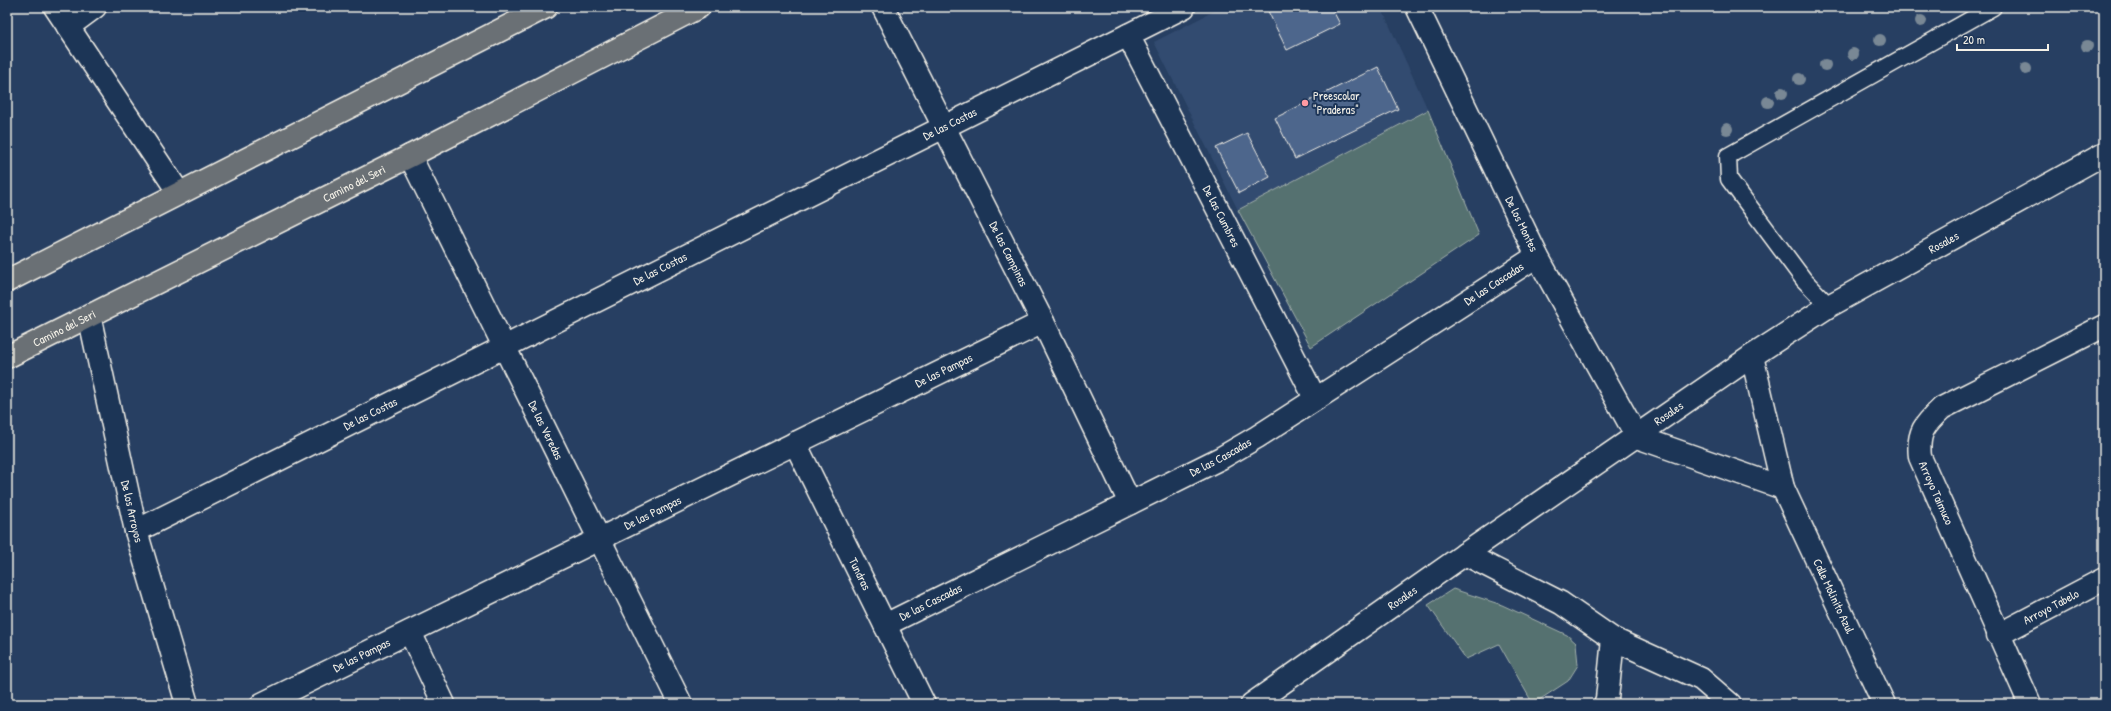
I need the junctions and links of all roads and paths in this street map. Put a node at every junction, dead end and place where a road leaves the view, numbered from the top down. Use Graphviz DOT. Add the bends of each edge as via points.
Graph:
graph roads {
  1 [pos="55,7"];
  2 [pos="96,7"];
  3 [pos="546,7"];
  4 [pos="699,7"];
  5 [pos="883,7"];
  6 [pos="1184,7"];
  7 [pos="1418,7"];
  8 [pos="1993,7"];
  9 [pos="68,27"];
  10 [pos="1128,35"];
  11 [pos="944,127"];
  12 [pos="2104,154"];
  13 [pos="410,156"];
  14 [pos="179,192"];
  15 [pos="1537,256"];
  16 [pos="7,281"];
  17 [pos="1829,306"];
  18 [pos="89,315"];
  19 [pos="1043,322"];
  20 [pos="2104,326"];
  21 [pos="505,347"];
  22 [pos="1752,356"];
  23 [pos="7,357"];
  24 [pos="1316,398"];
  25 [pos="1637,437"];
  26 [pos="795,443"];
  27 [pos="1782,488"];
  28 [pos="1130,503"];
  29 [pos="136,531"];
  30 [pos="600,539"];
  31 [pos="1464,554"];
  32 [pos="2104,579"];
  33 [pos="885,625"];
  34 [pos="410,632"];
  35 [pos="1998,635"];
  36 [pos="1613,639"];
  37 [pos="186,704"];
  38 [pos="262,704"];
  39 [pos="444,704"];
  40 [pos="681,704"];
  41 [pos="924,704"];
  42 [pos="1252,704"];
  43 [pos="1605,704"];
  44 [pos="1730,704"];
  45 [pos="1884,704"];
  46 [pos="2030,704"];
  1 -- 9 [label="street"];
  2 -- 9 [label="street"];
  3 -- 14 [label="main road"];
  4 -- 13 [label="main road, Camino del Seri"];
  5 -- 11 [label="street, De las Campinas"];
  6 -- 10 [label="street, De las Costas"];
  7 -- 15 [label="street, De los Montes"];
  8 -- 17 [label="lane" via="1728,156 1729,179 1804,280"];
  9 -- 14 [label="street"];
  10 -- 11 [label="street, De las Costas"];
  10 -- 24 [label="street, De las Cumbres"];
  11 -- 19 [label="street, De las Campinas"];
  11 -- 21 [label="street, De las Costas"];
  12 -- 17 [label="street, Rosales"];
  13 -- 18 [label="main road, Camino del Seri"];
  13 -- 21 [label="street, De las Veredas"];
  14 -- 16 [label="main road"];
  15 -- 24 [label="street, De las Cascadas"];
  15 -- 25 [label="street, De los Montes"];
  17 -- 22 [label="street, Rosales"];
  18 -- 23 [label="main road, Camino del Seri"];
  18 -- 29 [label="street, De los Arroyos"];
  19 -- 26 [label="street, De las Pampas"];
  19 -- 28 [label="street, De las Campinas"];
  20 -- 35 [label="street, Arroyo Taimuco" via="1942,408 1929,420 1921,433 1918,444 1920,457"];
  21 -- 29 [label="street, De las Costas"];
  21 -- 30 [label="street, De las Veredas"];
  22 -- 25 [label="street, Rosales"];
  22 -- 27 [label="street, Calle Molinito Azul"];
  24 -- 28 [label="street, De las Cascadas" via="1221,458"];
  25 -- 27 [label="street"];
  25 -- 31 [label="street, Rosales"];
  26 -- 30 [label="street, De las Pampas"];
  26 -- 33 [label="street, Tundras"];
  27 -- 45 [label="street, Calle Molinito Azul"];
  28 -- 33 [label="street, De las Cascadas"];
  29 -- 37 [label="street, De los Arroyos"];
  30 -- 34 [label="street, De las Pampas"];
  30 -- 40 [label="street, De las Veredas"];
  31 -- 36 [label="street" via="1561,603"];
  31 -- 42 [label="street, Rosales"];
  32 -- 35 [label="street, Arroyo Tabelo"];
  33 -- 41 [label="street, Tundras"];
  34 -- 38 [label="street, De las Pampas"];
  34 -- 39 [label="street"];
  35 -- 46 [label="street, Arroyo Taimuco"];
  36 -- 43 [label="street"];
  36 -- 44 [label="street" via="1701,679"];
}
